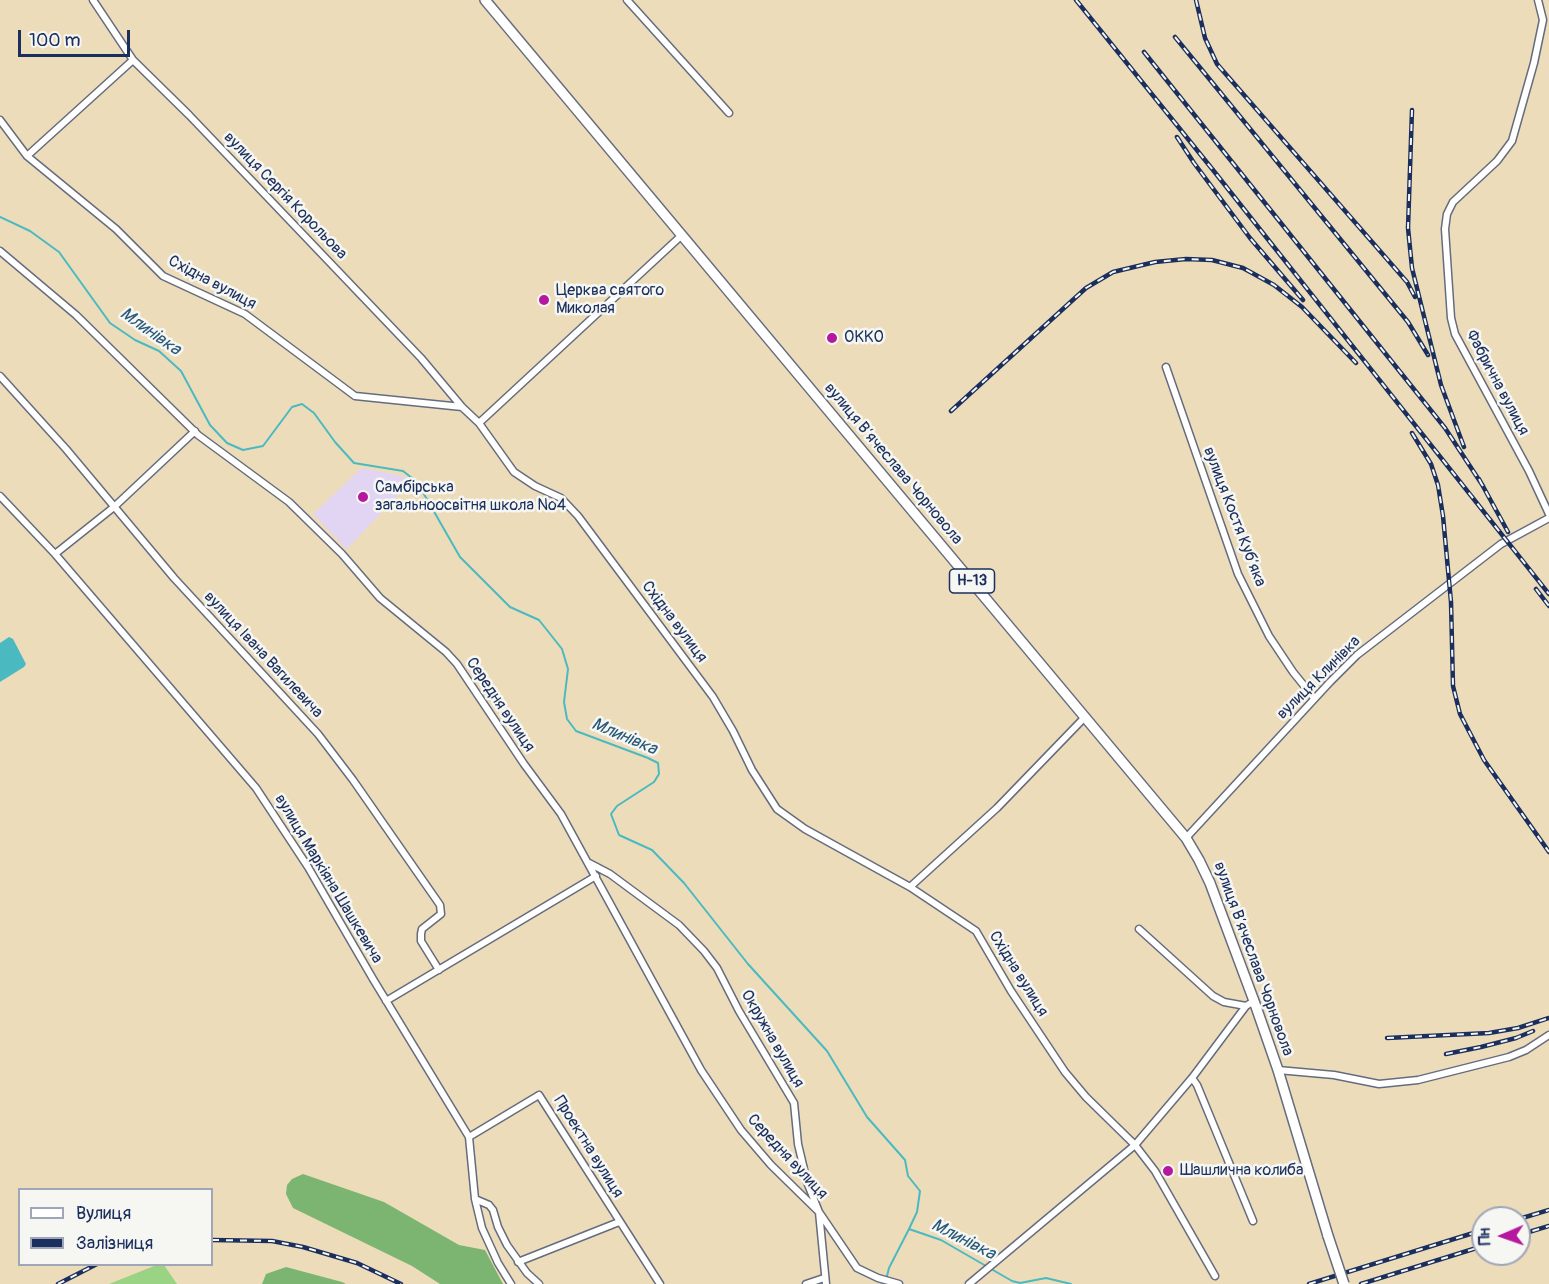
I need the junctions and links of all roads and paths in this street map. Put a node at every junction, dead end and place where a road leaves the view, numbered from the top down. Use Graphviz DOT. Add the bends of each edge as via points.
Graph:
graph roads {
  1 [pos="93,0"];
  2 [pos="627,0"];
  3 [pos="1538,0"];
  4 [pos="488,1"];
  5 [pos="133,60"];
  6 [pos="729,113"];
  7 [pos="0,120"];
  8 [pos="27,156"];
  9 [pos="682,235"];
  10 [pos="0,251"];
  11 [pos="1166,367"];
  12 [pos="0,376"];
  13 [pos="462,407"];
  14 [pos="479,423"];
  15 [pos="195,431"];
  16 [pos="0,496"];
  17 [pos="114,507"];
  18 [pos="1549,516"];
  19 [pos="55,554"];
  20 [pos="1314,698"];
  21 [pos="1085,717"];
  22 [pos="1186,838"];
  23 [pos="589,862"];
  24 [pos="596,876"];
  25 [pos="910,887"];
  26 [pos="1139,928"];
  27 [pos="439,970"];
  28 [pos="386,1001"];
  29 [pos="1250,1003"];
  30 [pos="1549,1035"];
  31 [pos="1278,1070"];
  32 [pos="1192,1078"];
  33 [pos="469,1137"];
  34 [pos="1135,1144"];
  35 [pos="475,1199"];
  36 [pos="819,1212"];
  37 [pos="1253,1221"];
  38 [pos="619,1222"];
  39 [pos="518,1262"];
  40 [pos="1215,1276"];
  41 [pos="825,1281"];
  42 [pos="896,1283"];
  43 [pos="511,1284"];
  44 [pos="539,1284"];
  45 [pos="660,1284"];
  46 [pos="806,1284"];
  47 [pos="969,1284"];
  48 [pos="1344,1284"];
  1 -- 5 [label="street, вулиця Сергія Корольова"];
  2 -- 6 [label="street"];
  3 -- 18 [label="street, Фабрична вулиця" via="1543,20 1512,141 1497,161 1453,202 1445,229 1455,334"];
  4 -- 9 [label="main road, вулиця Вʼячеслава Чорновола / Н-13"];
  5 -- 8 [label="street"];
  5 -- 13 [label="street, вулиця Сергія Корольова" via="421,358"];
  7 -- 8 [label="street, Східна вулиця"];
  8 -- 13 [label="street, Східна вулиця" via="116,229 163,276 245,314 355,396"];
  9 -- 14 [label="street"];
  9 -- 21 [label="main road, вулиця Вʼячеслава Чорновола / Н-13"];
  10 -- 15 [label="street, Середня вулиця" via="76,315"];
  11 -- 20 [label="street, вулиця Костя Кубʼяка" via="1238,574 1269,636"];
  12 -- 17 [label="street, вулиця Івана Вагилевича"];
  13 -- 14 [label="street, Східна вулиця"];
  14 -- 25 [label="street, Східна вулиця" via="514,472 561,498 578,516 713,697 777,809 805,829"];
  15 -- 17 [label="street"];
  15 -- 23 [label="street, Середня вулиця" via="289,502 380,598 457,664 561,814"];
  16 -- 19 [label="street, вулиця Маркіяна Шашкевича"];
  17 -- 19 [label="street"];
  17 -- 27 [label="street, вулиця Івана Вагилевича" via="318,734 353,780 440,905 441,914 421,934"];
  18 -- 20 [label="street, вулиця Клинівка" via="1484,556 1357,655"];
  19 -- 28 [label="street, вулиця Маркіяна Шашкевича" via="256,788 308,867"];
  20 -- 22 [label="street, вулиця Клинівка"];
  21 -- 22 [label="main road, вулиця Вʼячеслава Чорновола / Н-13"];
  21 -- 25 [label="street" via="997,808"];
  22 -- 29 [label="main road, вулиця Вʼячеслава Чорновола / Н-13" via="1210,883"];
  23 -- 24 [label="street, Середня вулиця"];
  23 -- 36 [label="street, Окружна вулиця" via="679,925 717,968 794,1103 798,1144"];
  24 -- 27 [label="street"];
  24 -- 36 [label="street, Середня вулиця" via="701,1070 735,1122 771,1166"];
  25 -- 34 [label="street, Східна вулиця" via="976,932 1065,1072"];
  26 -- 29 [label="street" via="1213,996 1224,1002"];
  27 -- 28 [label="street"];
  28 -- 33 [label="street, вулиця Маркіяна Шашкевича"];
  29 -- 31 [label="main road, вулиця Вʼячеслава Чорновола / Н-13"];
  29 -- 32 [label="street"];
  30 -- 31 [label="street, вулиця Вʼячеслава Чорновола" via="1509,1057 1418,1080 1379,1084"];
  31 -- 48 [label="main road, вулиця Вʼячеслава Чорновола / Н-13, bridge"];
  32 -- 34 [label="street"];
  32 -- 37 [label="street"];
  33 -- 35 [label="street, вулиця Маркіяна Шашкевича"];
  33 -- 38 [label="street, Проектна вулиця" via="539,1095"];
  34 -- 40 [label="street, Східна вулиця" via="1155,1171"];
  34 -- 47 [label="street"];
  35 -- 39 [label="street" via="493,1210"];
  35 -- 43 [label="street, вулиця Маркіяна Шашкевича" via="482,1228"];
  36 -- 41 [label="street, Середня вулиця"];
  36 -- 42 [label="street, Окружна вулиця" via="857,1268"];
  38 -- 39 [label="street, Проектна вулиця"];
  38 -- 45 [label="street, Проектна вулиця"];
  39 -- 44 [label="street"];
  41 -- 46 [label="street"];
}
